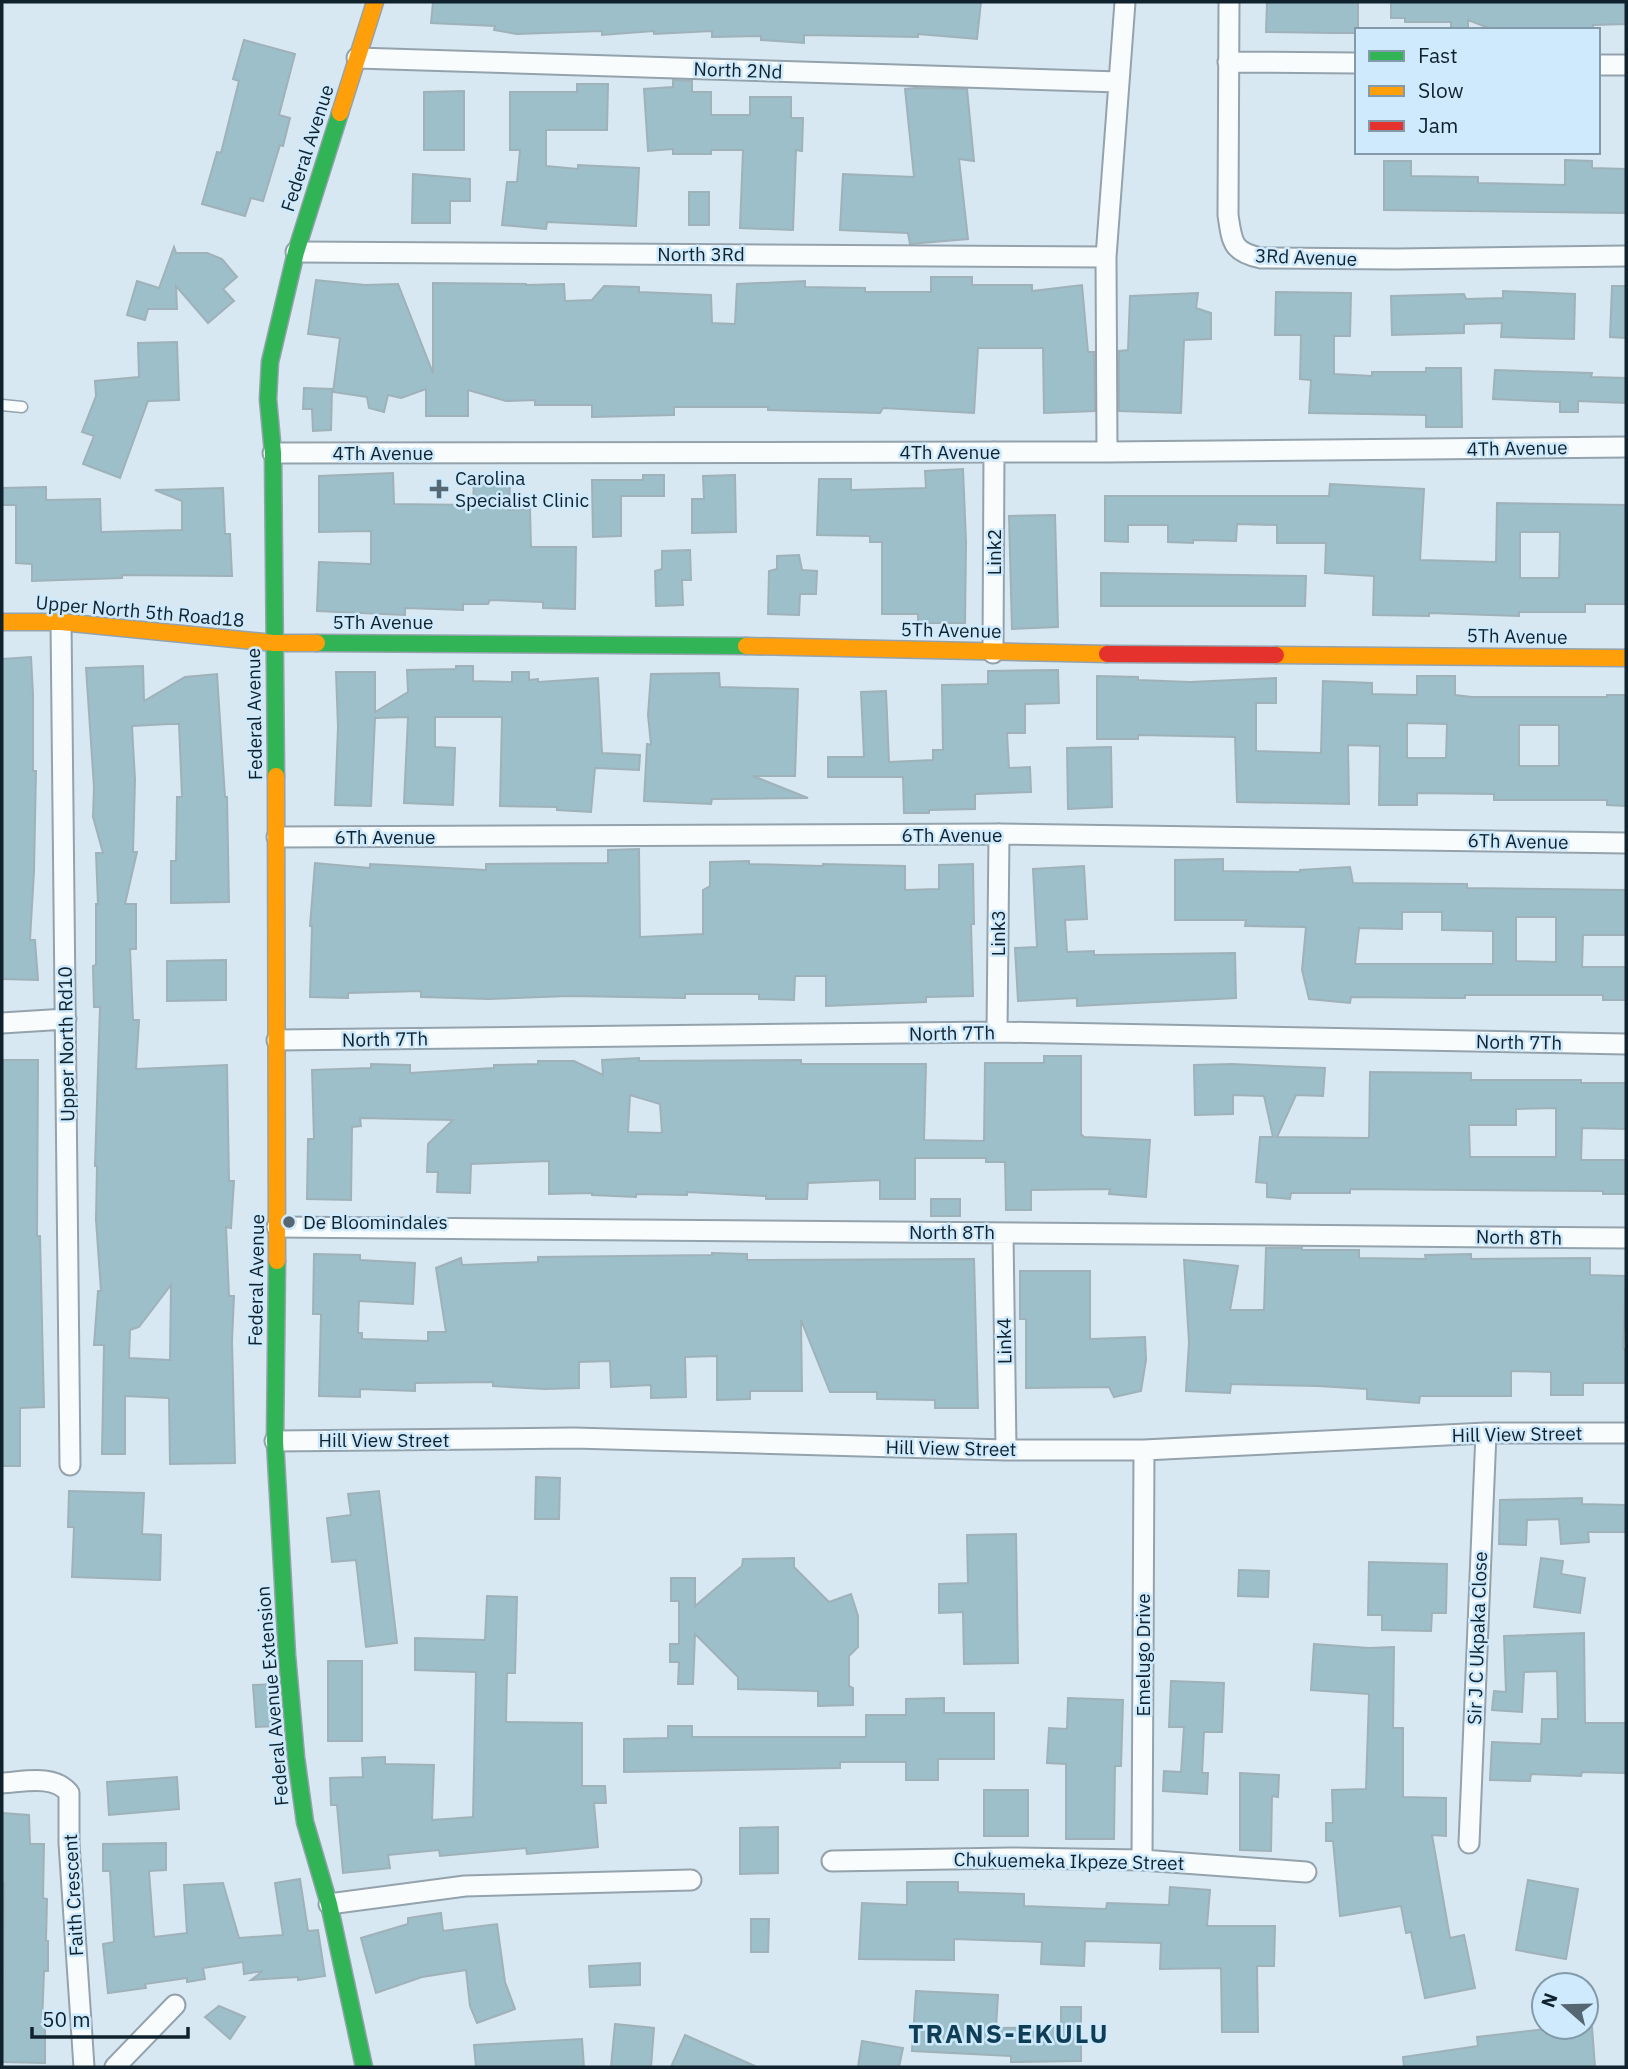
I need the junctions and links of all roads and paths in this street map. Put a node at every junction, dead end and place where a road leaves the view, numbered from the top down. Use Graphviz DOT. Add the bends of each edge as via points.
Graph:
graph roads {
  1 [pos="375,2"];
  2 [pos="1125,2"];
  3 [pos="1229,2"];
  4 [pos="358,58"];
  5 [pos="1228,62"];
  6 [pos="1355,63"];
  7 [pos="1600,65"];
  8 [pos="1626,65"];
  9 [pos="1119,82"];
  10 [pos="296,251"];
  11 [pos="1626,256"];
  12 [pos="1106,257"];
  13 [pos="2,405"];
  14 [pos="22,407"];
  15 [pos="1626,447"];
  16 [pos="994,452"];
  17 [pos="1107,452"];
  18 [pos="273,453"];
  19 [pos="2,622"];
  20 [pos="61,622"];
  21 [pos="274,643"];
  22 [pos="993,653"];
  23 [pos="1626,658"];
  24 [pos="999,834"];
  25 [pos="277,837"];
  26 [pos="1626,843"];
  27 [pos="66,1019"];
  28 [pos="2,1023"];
  29 [pos="997,1032"];
  30 [pos="277,1040"];
  31 [pos="1626,1044"];
  32 [pos="277,1227"];
  33 [pos="1003,1233"];
  34 [pos="1626,1238"];
  35 [pos="1486,1433"];
  36 [pos="1626,1433"];
  37 [pos="275,1441"];
  38 [pos="1006,1450"];
  39 [pos="1144,1450"];
  40 [pos="70,1465"];
  41 [pos="2,1783"];
  42 [pos="1469,1843"];
  43 [pos="1142,1860"];
  44 [pos="832,1861"];
  45 [pos="1306,1872"];
  46 [pos="691,1881"];
  47 [pos="330,1904"];
  48 [pos="175,2005"];
  49 [pos="84,2067"];
  50 [pos="115,2067"];
  51 [pos="364,2067"];
  1 -- 4 [label="street, Federal Avenue"];
  2 -- 9 [label="street"];
  3 -- 5 [label="street, 3Rd Avenue"];
  4 -- 9 [label="street, North 2Nd"];
  4 -- 10 [label="street, Federal Avenue"];
  5 -- 6 [label="street"];
  5 -- 11 [label="street, 3Rd Avenue" via="1228,215 1236,248 1247,255 1396,259"];
  7 -- 8 [label="street"];
  9 -- 12 [label="street"];
  10 -- 12 [label="street, North 3Rd"];
  10 -- 18 [label="street, Federal Avenue" via="270,362"];
  12 -- 17 [label="street"];
  13 -- 14 [label="lane"];
  15 -- 17 [label="street, 4Th Avenue"];
  16 -- 17 [label="street, 4Th Avenue"];
  16 -- 18 [label="street, 4Th Avenue"];
  16 -- 22 [label="street, Link2"];
  18 -- 21 [label="street, Federal Avenue"];
  19 -- 20 [label="street, Upper North 5th Road18"];
  20 -- 21 [label="street, Upper North 5th Road18"];
  20 -- 27 [label="street, Upper North Rd10"];
  21 -- 22 [label="street, 5Th Avenue" via="726,645"];
  21 -- 25 [label="street, Federal Avenue"];
  22 -- 23 [label="street, 5Th Avenue"];
  24 -- 25 [label="street, 6Th Avenue"];
  24 -- 26 [label="street, 6Th Avenue"];
  24 -- 29 [label="street, Link3"];
  25 -- 30 [label="street, Federal Avenue"];
  27 -- 28 [label="street"];
  27 -- 40 [label="street, Upper North Rd10"];
  29 -- 30 [label="street, North 7Th"];
  29 -- 31 [label="street, North 7Th"];
  30 -- 32 [label="street, Federal Avenue"];
  32 -- 33 [label="street, North 8Th"];
  32 -- 37 [label="street, Federal Avenue"];
  33 -- 34 [label="street, North 8Th"];
  33 -- 38 [label="street, Link4"];
  35 -- 36 [label="street, Hill View Street"];
  35 -- 39 [label="street, Hill View Street"];
  35 -- 42 [label="street, Sir J C Ukpaka Close"];
  37 -- 38 [label="street, Hill View Street" via="574,1438"];
  37 -- 47 [label="street, Federal Avenue Extension" via="296,1757 305,1822"];
  38 -- 39 [label="street, Hill View Street"];
  39 -- 43 [label="street, Emelugo Drive"];
  41 -- 49 [label="street, Faith Crescent" via="47,1781 61,1784 69,1793"];
  43 -- 44 [label="street, Chukuemeka Ikpeze Street"];
  43 -- 45 [label="street, Chukuemeka Ikpeze Street"];
  46 -- 47 [label="street" via="465,1886"];
  47 -- 51 [label="street, Federal Avenue Extension"];
  48 -- 50 [label="street"];
}
